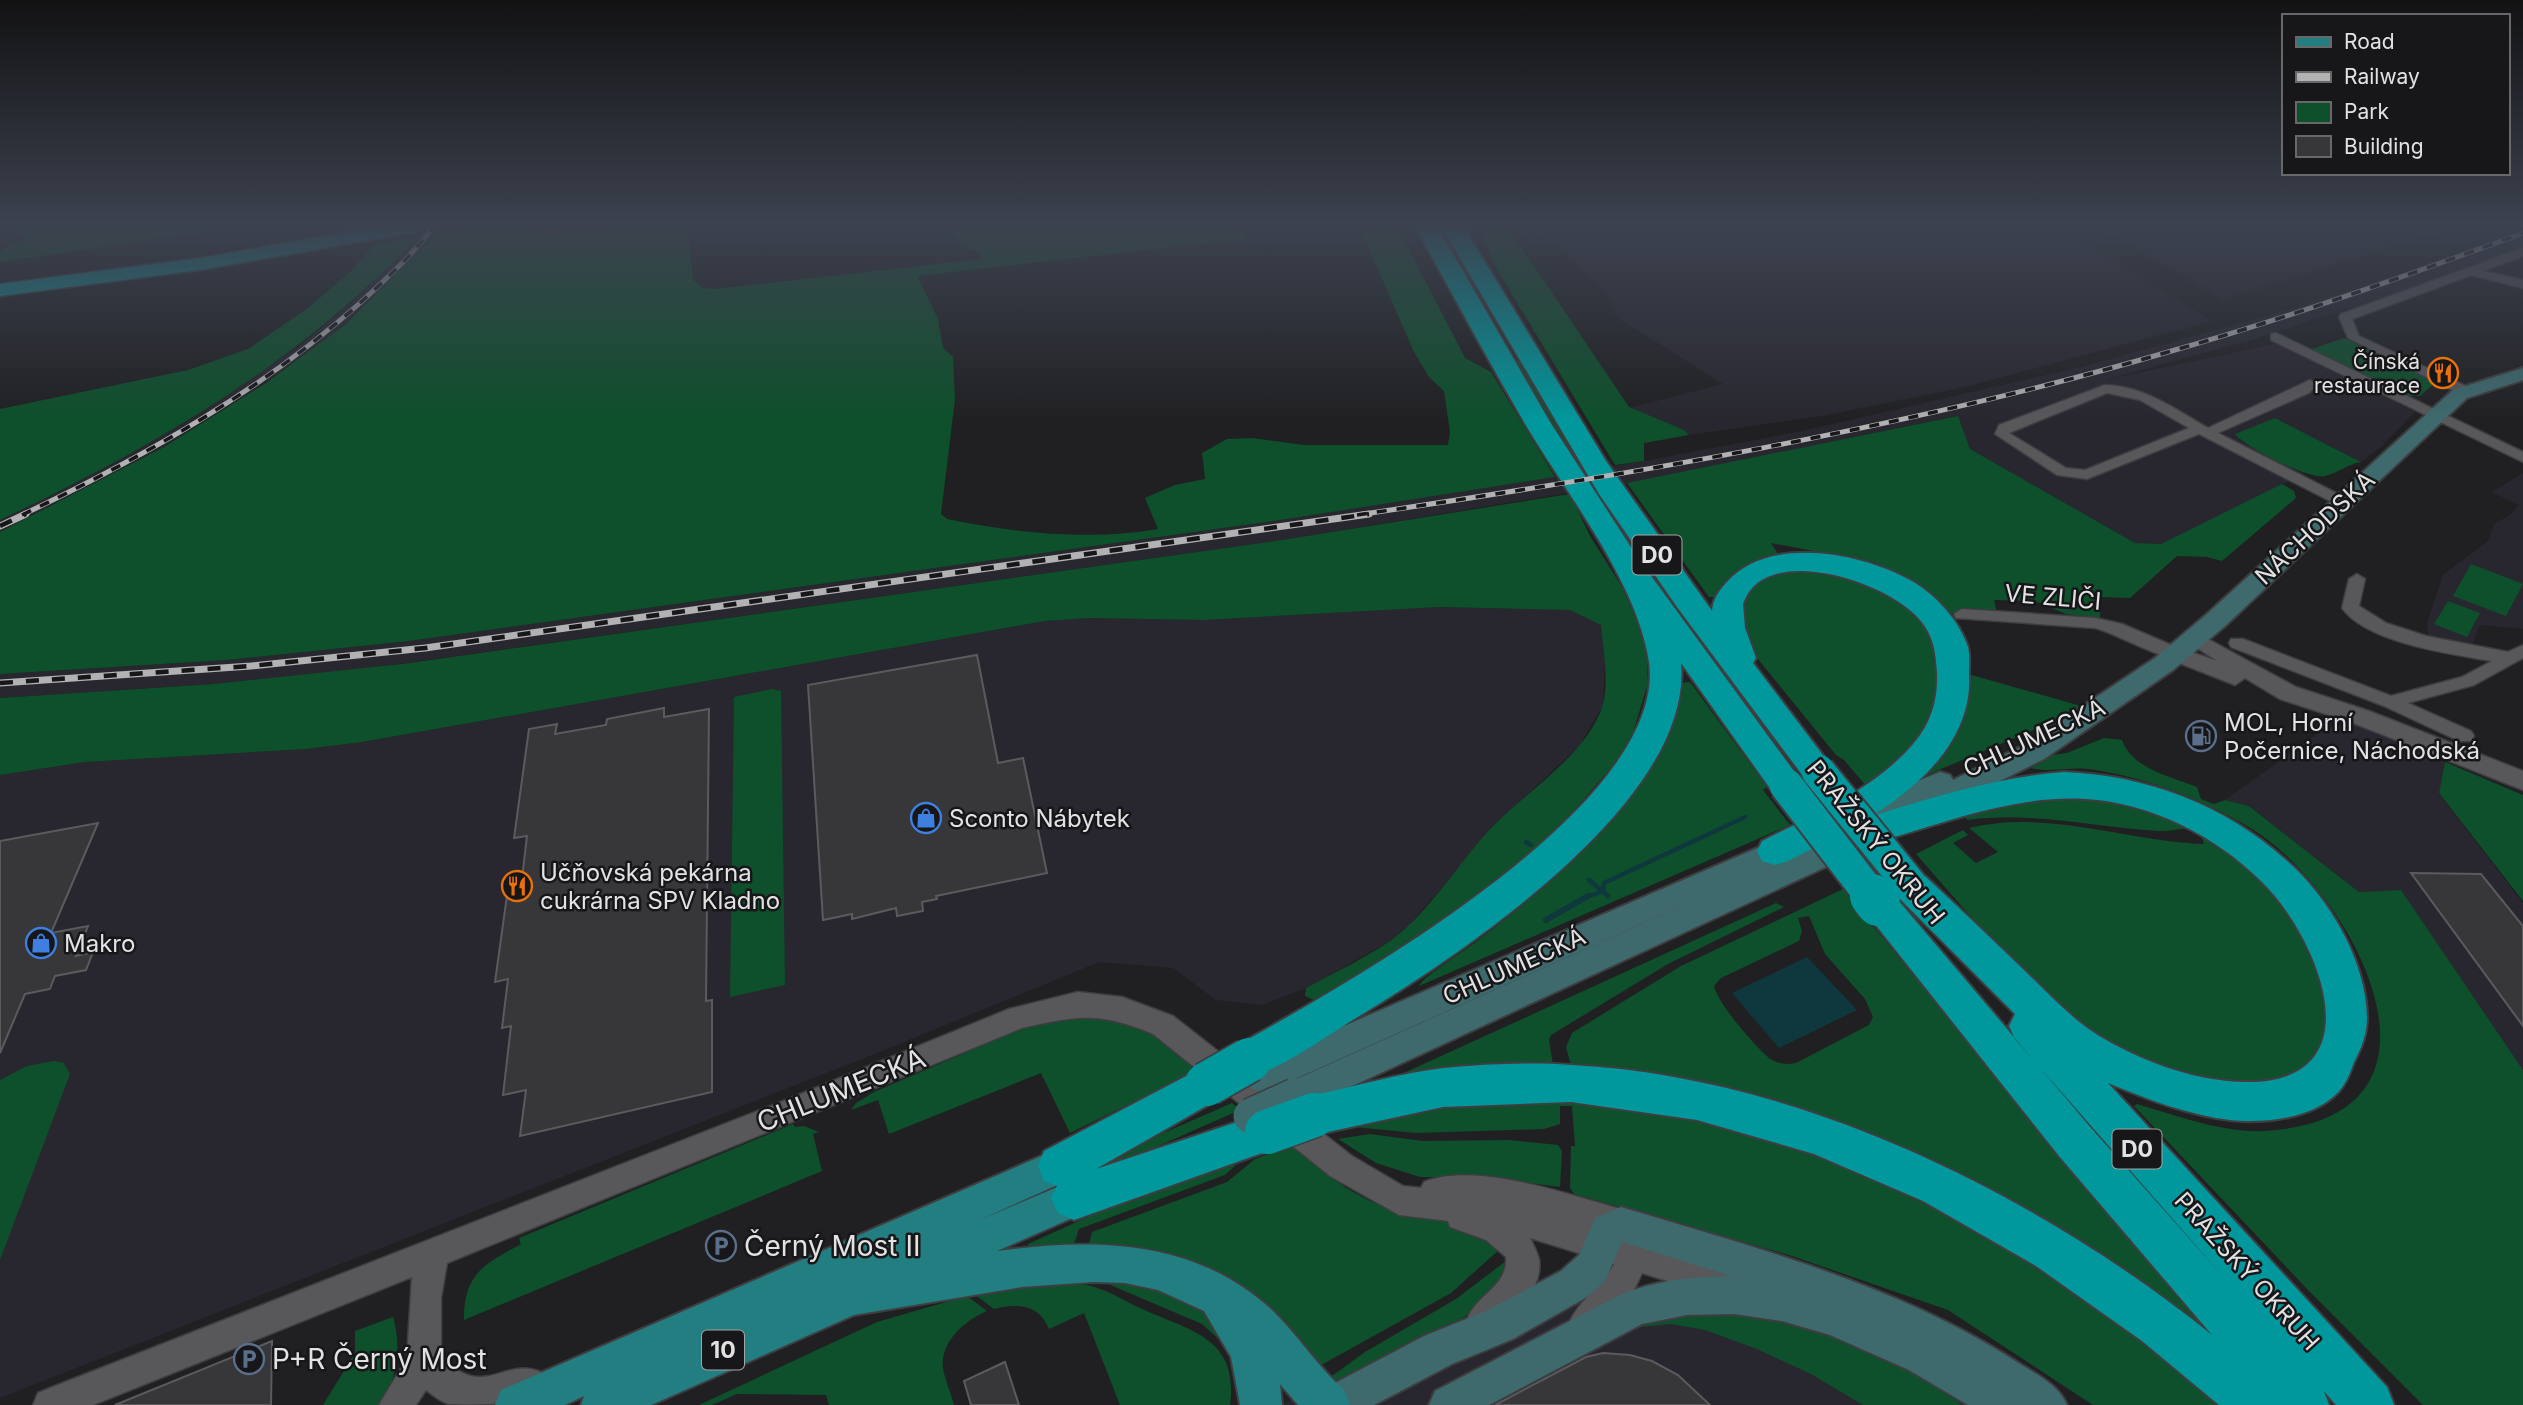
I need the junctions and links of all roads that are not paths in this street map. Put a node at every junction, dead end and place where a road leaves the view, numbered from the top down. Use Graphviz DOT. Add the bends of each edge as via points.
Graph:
graph roads {
  1 [pos="1463,292"];
  2 [pos="1490,292"];
  3 [pos="1494,292"];
  4 [pos="2418,292"];
  5 [pos="1503,314"];
  6 [pos="2276,337"];
  7 [pos="2523,374"];
  8 [pos="2310,384"];
  9 [pos="2466,391"];
  10 [pos="2435,416"];
  11 [pos="2203,431"];
  12 [pos="2523,458"];
  13 [pos="2343,502"];
  14 [pos="1626,563"];
  15 [pos="2357,579"];
  16 [pos="1962,614"];
  17 [pos="2237,643"];
  18 [pos="2186,647"];
  19 [pos="2517,655"];
  20 [pos="2319,675"];
  21 [pos="1748,680"];
  22 [pos="2116,699"];
  23 [pos="2315,702"];
  24 [pos="2390,702"];
  25 [pos="2465,736"];
  26 [pos="1802,778"];
  27 [pos="2523,781"];
  28 [pos="1888,825"];
  29 [pos="1775,851"];
  30 [pos="1895,895"];
  31 [pos="1256,1069"];
  32 [pos="1305,1106"];
  33 [pos="1360,1180"];
  34 [pos="1067,1182"];
  35 [pos="1436,1206"];
  36 [pos="1618,1241"];
  37 [pos="432,1253"];
  38 [pos="1194,1284"];
  39 [pos="845,1296"];
  40 [pos="1784,1302"];
  41 [pos="1563,1345"];
  42 [pos="1438,1350"];
  43 [pos="617,1361"];
  44 [pos="424,1363"];
  45 [pos="50,1405"];
  46 [pos="396,1405"];
  47 [pos="516,1405"];
  48 [pos="602,1405"];
  49 [pos="1261,1405"];
  50 [pos="1329,1405"];
  51 [pos="1334,1405"];
  52 [pos="1449,1405"];
  53 [pos="2003,1405"];
  54 [pos="2046,1405"];
  55 [pos="2258,1405"];
  56 [pos="2304,1405"];
  57 [pos="2369,1405"];
  1 -- 14 [label="highway, PRAŽSKÝ OKRUH / D0" via="1537,422"];
  2 -- 5 [label="highway, PRAŽSKÝ OKRUH / D0"];
  3 -- 5 [label="highway"];
  4 -- 9 [label="street" via="2345,317 2354,338"];
  5 -- 21 [label="highway, PRAŽSKÝ OKRUH / D0" via="1614,495"];
  6 -- 10 [label="street"];
  7 -- 9 [label="main road, NÁCHODSKÁ"];
  8 -- 11 [label="street"];
  9 -- 10 [label="main road, NÁCHODSKÁ"];
  10 -- 12 [label="street"];
  10 -- 13 [label="main road, NÁCHODSKÁ"];
  11 -- 11 [label="street" via="2115,388 2004,428 2002,434 2062,472 2087,475"];
  11 -- 13 [label="street"];
  13 -- 18 [label="main road, NÁCHODSKÁ"];
  14 -- 26 [label="highway, PRAŽSKÝ OKRUH / D0"];
  14 -- 31 [label="highway" via="1657,635 1666,680 1652,735 1626,777 1574,835 1432,951"];
  15 -- 19 [label="street" via="2350,608 2367,622 2451,649"];
  16 -- 18 [label="street, VE ZLIČI" via="2095,623"];
  17 -- 20 [label="street"];
  18 -- 22 [label="main road, NÁCHODSKÁ"];
  18 -- 23 [label="street"];
  19 -- 24 [label="street" via="2468,681"];
  20 -- 23 [label="street"];
  20 -- 24 [label="street"];
  21 -- 26 [label="highway, PRAŽSKÝ OKRUH / D0"];
  21 -- 29 [label="highway" via="1728,616 1730,597 1745,578 1783,564 1840,565 1897,585 1937,617 1955,652 1951,705 1940,732 1917,762 1852,810"];
  22 -- 28 [label="main road, CHLUMECKÁ" via="2034,752"];
  22 -- 29 [label="main road, CHLUMECKÁ" via="1914,794"];
  23 -- 27 [label="street"];
  24 -- 25 [label="street"];
  26 -- 30 [label="highway, PRAŽSKÝ OKRUH / D0, bridge"];
  28 -- 30 [label="highway" via="2058,786 2120,791 2196,818 2269,866 2313,917 2332,953 2345,998 2346,1024 2339,1055 2328,1072 2310,1086 2258,1102 2193,1096 2141,1079 2089,1053"];
  28 -- 32 [label="main road, CHLUMECKÁ"];
  29 -- 31 [label="main road, CHLUMECKÁ"];
  30 -- 56 [label="highway, PRAŽSKÝ OKRUH / D0" via="2075,1142"];
  30 -- 57 [label="highway, PRAŽSKÝ OKRUH / D0" via="2127,1138"];
  31 -- 34 [label="highway, bridge" via="1214,1090"];
  32 -- 34 [label="highway, bridge"];
  32 -- 55 [label="highway" via="1494,1084 1558,1084 1685,1099 1803,1129 1934,1182 2049,1245 2130,1300"];
  33 -- 35 [label="street, CHLUMECKÁ" via="1399,1200"];
  33 -- 36 [label="street, CHLUMECKÁ" via="1413,1193 1505,1192"];
  33 -- 37 [label="street, CHLUMECKÁ" via="1163,1026 1108,1006 1063,1005 1019,1017"];
  34 -- 39 [label="main road, 10"];
  34 -- 43 [label="main road, 10"];
  35 -- 36 [label="street, CHLUMECKÁ" via="1483,1209"];
  35 -- 42 [label="street" via="1510,1237 1522,1270 1518,1286 1502,1305"];
  36 -- 40 [label="street, CHLUMECKÁ"];
  36 -- 41 [label="street, CHLUMECKÁ" via="1625,1278"];
  36 -- 42 [label="main road" via="1574,1284 1499,1325"];
  36 -- 54 [label="main road, CHLUMECKÁ" via="1831,1290 1977,1360"];
  37 -- 44 [label="street" via="425,1298"];
  37 -- 45 [label="street, CHLUMECKÁ"];
  38 -- 39 [label="main road" via="1126,1265 1079,1264"];
  38 -- 49 [label="main road" via="1221,1306 1239,1329 1257,1371"];
  38 -- 50 [label="main road" via="1259,1326 1306,1385"];
  39 -- 48 [label="main road, 10"];
  40 -- 41 [label="main road, CHLUMECKÁ" via="1724,1294 1671,1298 1626,1311"];
  40 -- 53 [label="main road, CHLUMECKÁ" via="1892,1343"];
  41 -- 52 [label="main road, CHLUMECKÁ"];
  42 -- 51 [label="main road"];
  43 -- 44 [label="street" via="477,1396 452,1392"];
  43 -- 47 [label="main road, 10"];
  44 -- 46 [label="street"];
}
